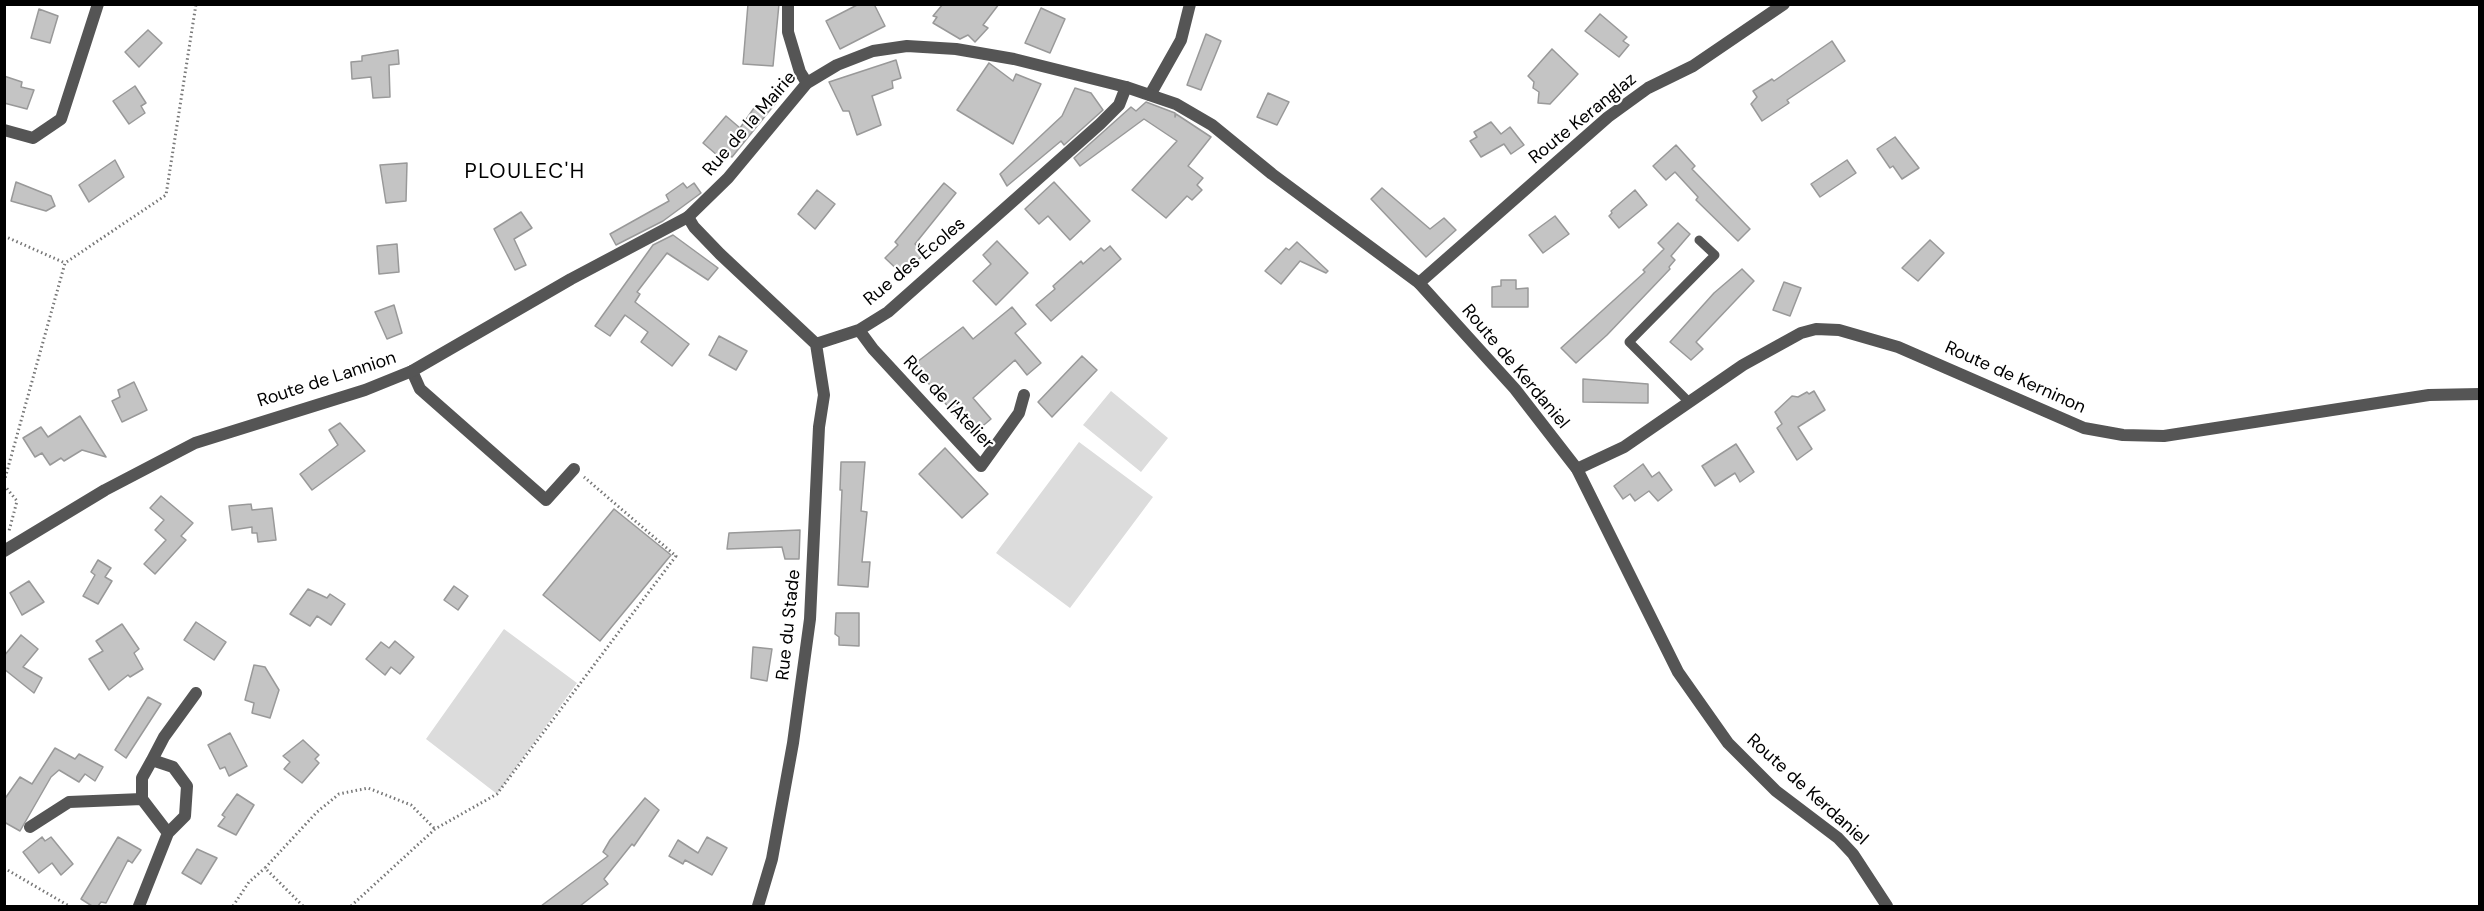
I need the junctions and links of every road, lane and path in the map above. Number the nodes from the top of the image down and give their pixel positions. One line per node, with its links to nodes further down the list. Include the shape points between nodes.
1 (98, 4): 9 (street, via 61,119 33,138)
2 (196, 4): 13 (path, via 166,195)
3 (788, 4): 6 (street, via 788,32)
4 (1190, 4): 8 (street, via 1181,40)
5 (1784, 4): 14 (street, Route Keranglaz, via 1693,66 1648,88 1608,117)
6 (807, 83): 7 (street, Rue de la Mairie, via 837,64 873,51 907,46 1014,59); 10 (street, Rue de la Mairie, via 728,178)
7 (1126, 87): 8 (street, Route de Kerdaniel); 15 (street, Rue des Écoles, via 1119,105 1044,175 888,312)
8 (1150, 95): 14 (street, Route de Kerdaniel, via 1176,104 1212,125)
9 (4, 130)
10 (688, 217): 16 (street, via 720,254); 17 (street, Route de Lannion)
11 (4, 236): 13 (path)
12 (1699, 240): 20 (lane, via 1715,255 1629,342)
13 (65, 263): 23 (path)
14 (1419, 283): 22 (street, Route de Kerdaniel, via 1515,388)
15 (859, 330): 16 (street, Rue des Écoles); 19 (street, Rue de l'Atelier, via 981,466 1019,413)
16 (816, 344): 38 (street, Rue du Stade, via 824,396 819,427 810,619 789,766 772,858)
17 (412, 371): 21 (street, via 420,389 546,500); 24 (street, Route de Lannion, via 365,390 195,443 105,490)
18 (2480, 394): 20 (street, Route de Kerninon, via 2429,395 2164,436 2123,435 2084,428 1898,347 1839,330 1816,329 1801,333 1743,365)
19 (1024, 395)
20 (1688, 401): 22 (street, Route de Kerninon, via 1624,447)
21 (574, 469): 29 (path, via 676,556 497,794)
22 (1576, 469): 39 (street, Route de Kerdaniel, via 1678,672 1710,718 1728,743 1776,791 1838,838)
23 (4, 483): 24 (path, via 17,501)
24 (4, 551)
25 (196, 693): 26 (street)
26 (152, 760): 27 (street, via 142,778); 30 (street, via 172,767 187,786 185,816)
27 (142, 799): 28 (street, via 69,802); 30 (street)
28 (30, 827)
29 (435, 829): 32 (path, via 411,806 368,788 339,794); 37 (path)
30 (168, 833): 34 (street)
31 (4, 868): 33 (path)
32 (265, 868): 35 (path, via 249,882); 36 (path)
33 (69, 906)
34 (139, 906)
35 (233, 906)
36 (303, 906)
37 (351, 906)
38 (758, 906)
39 (1887, 906)

